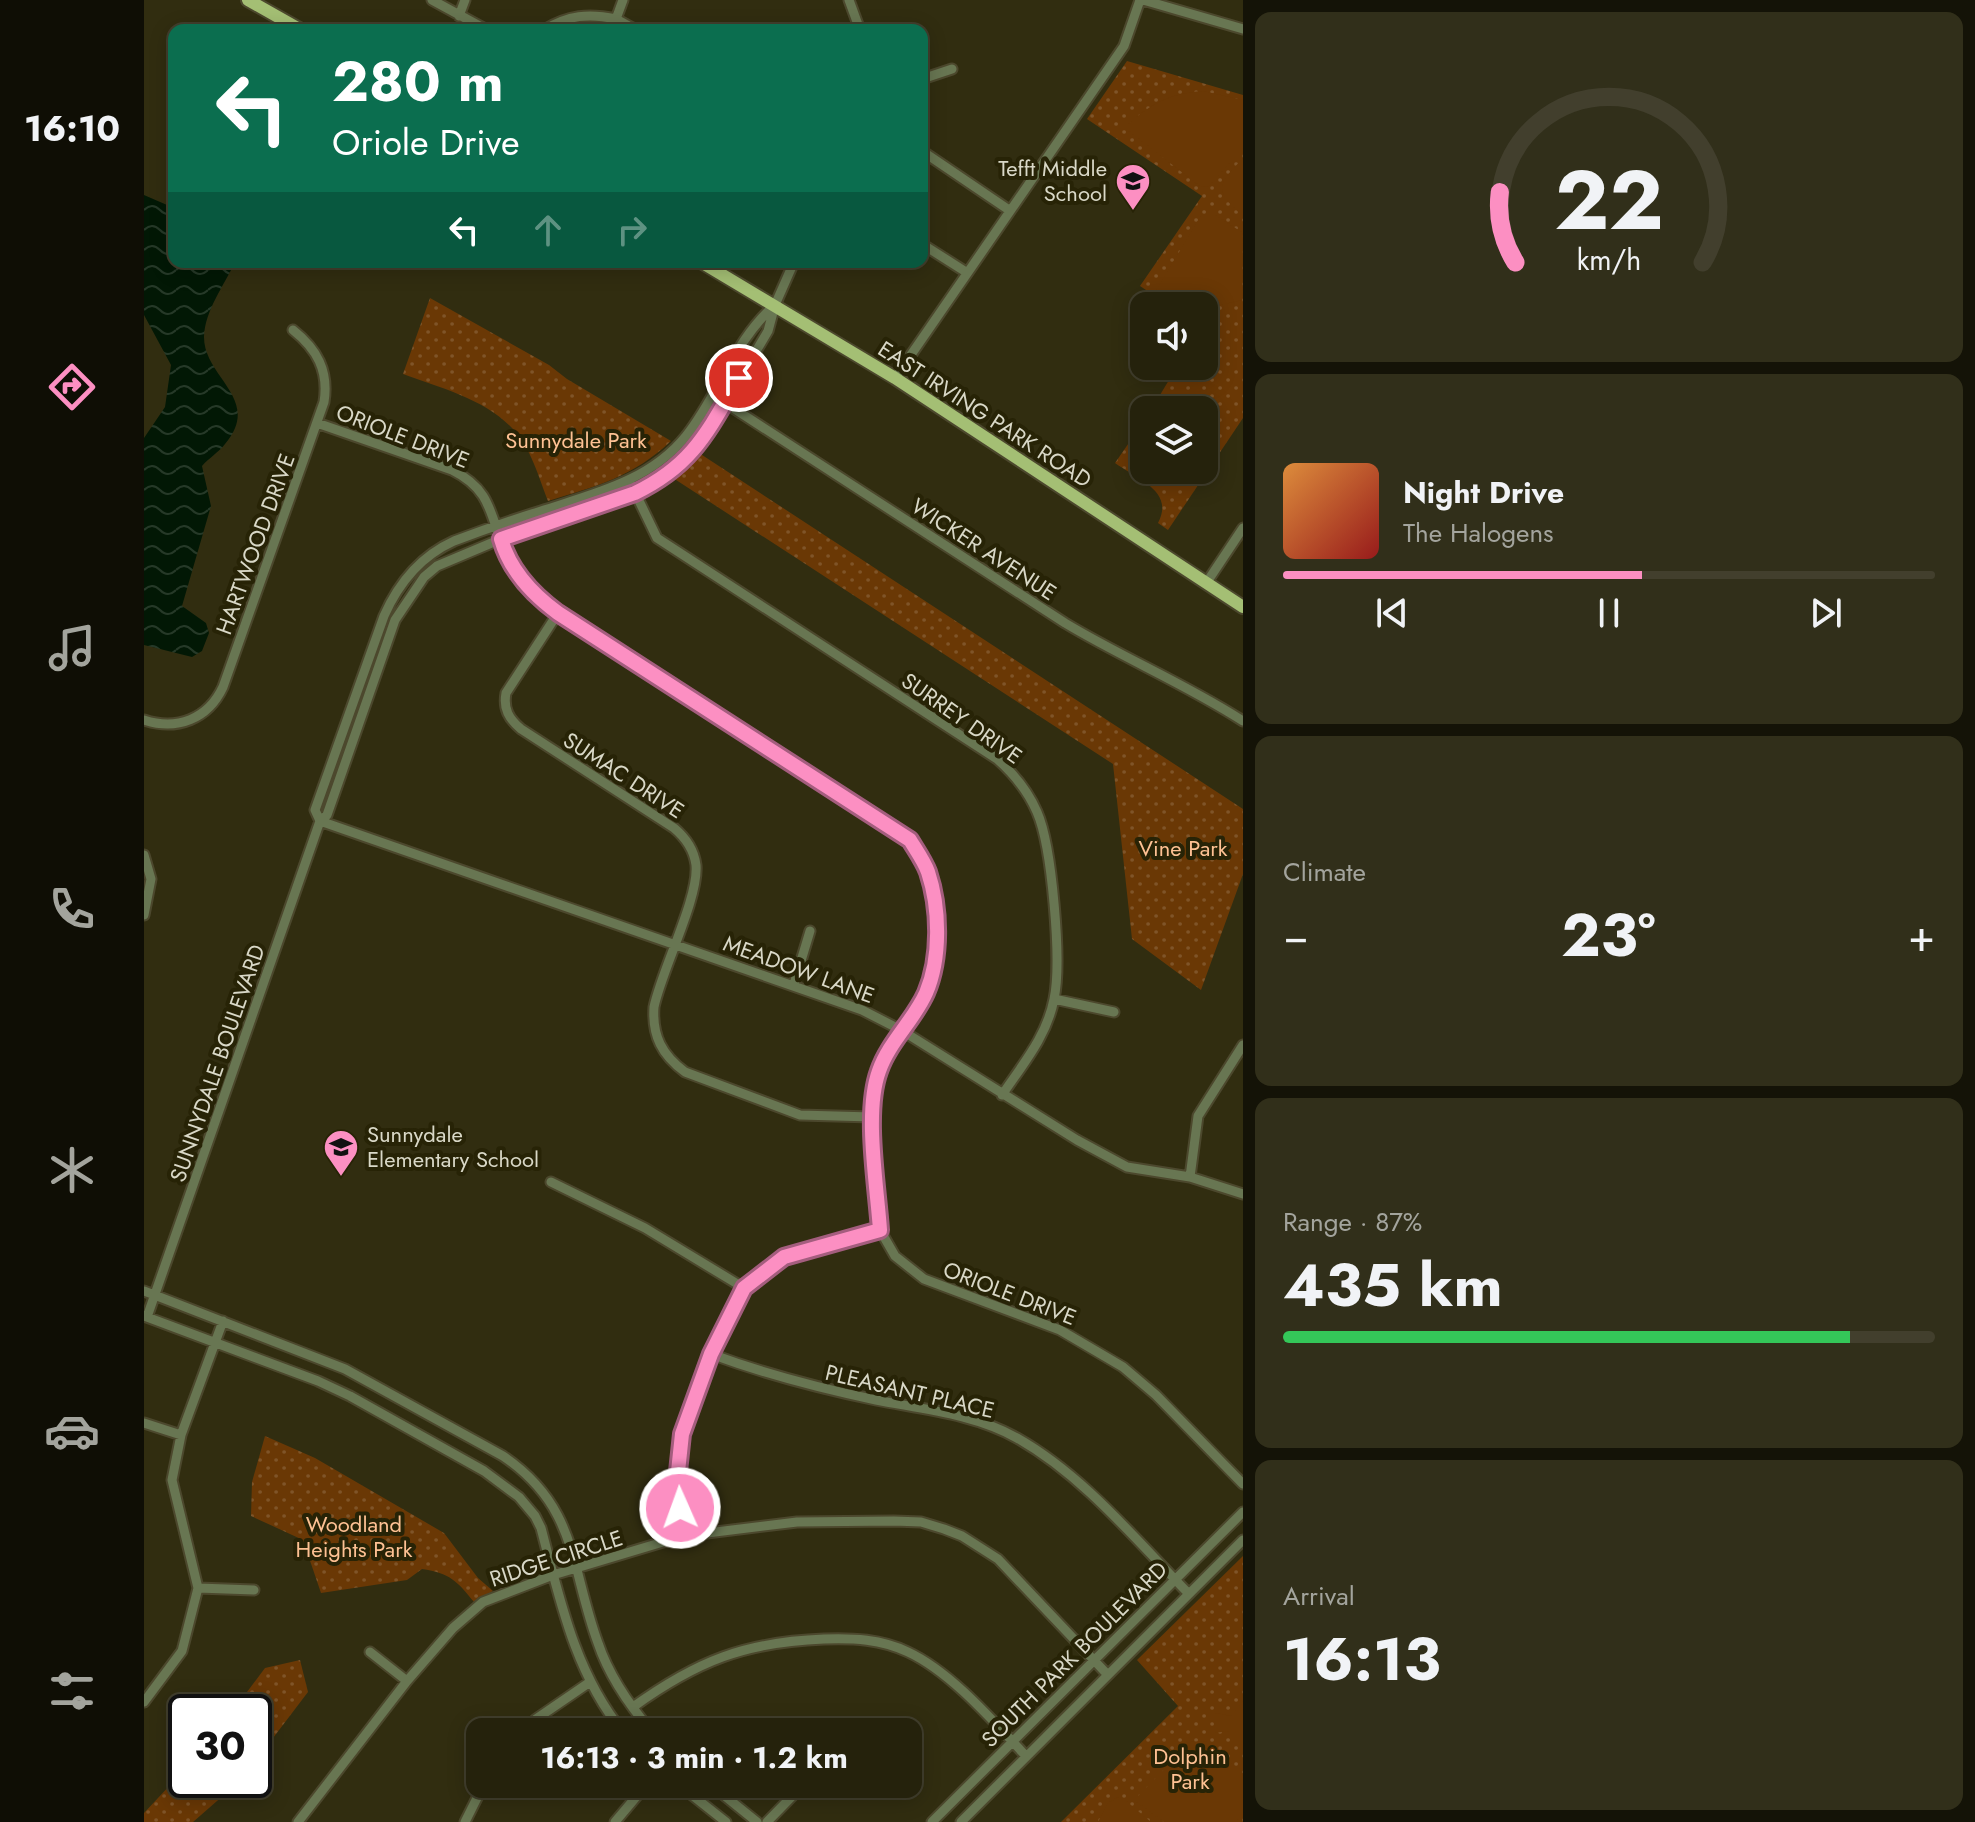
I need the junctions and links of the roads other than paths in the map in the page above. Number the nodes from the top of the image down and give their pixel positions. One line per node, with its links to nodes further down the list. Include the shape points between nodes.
1 (248, 0): 9 (main road)
2 (432, 0): 7 (street)
3 (465, 0): 7 (street)
4 (623, 0): 8 (street)
5 (849, 0): 13 (street)
6 (1142, 0): 14 (street); 18 (street, via 1124,46)
7 (459, 16): 10 (street)
8 (616, 19): 11 (street, via 588,14); 12 (street)
9 (290, 24)
10 (475, 24)
11 (557, 24)
12 (625, 24)
13 (858, 24)
14 (1243, 29)
15 (952, 69): 16 (street)
16 (928, 77)
17 (928, 155): 18 (street)
18 (1009, 210): 22 (street)
19 (928, 248): 22 (street)
20 (711, 268): 23 (main road, EAST IRVING PARK ROAD)
21 (791, 268): 23 (street)
22 (966, 272): 25 (street)
23 (775, 305): 25 (main road, EAST IRVING PARK ROAD); 26 (street, SUNNYDALE BOULEVARD, via 754,323); 27 (street, SUNNYDALE BOULEVARD, via 768,331)
24 (293, 330): 28 (street, HARTWOOD DRIVE, via 311,345 323,368 325,395)
25 (895, 378): 34 (main road, EAST IRVING PARK ROAD)
26 (713, 395): 27 (street, WICKER AVENUE); 29 (street, SUNNYDALE BOULEVARD, via 674,451)
27 (725, 402): 30 (street, SUNNYDALE BOULEVARD, via 687,458); 38 (street, WICKER AVENUE, via 1099,644 1201,694)
28 (317, 423): 31 (street, ORIOLE DRIVE, via 465,477 487,499); 37 (street, HARTWOOD DRIVE, via 219,696 187,722 164,725)
29 (629, 480): 30 (street, SURREY DRIVE); 31 (street, SUNNYDALE BOULEVARD)
30 (635, 493): 33 (street, SUNNYDALE BOULEVARD); 45 (street, SURREY DRIVE, via 657,538 1015,776 1033,802 1046,843 1057,951)
31 (497, 525): 33 (street, ORIOLE DRIVE); 39 (street, SUNNYDALE BOULEVARD, via 431,553 395,594 315,810)
32 (1243, 528): 34 (street)
33 (501, 539): 36 (street, ORIOLE DRIVE, via 518,576); 39 (street, SUNNYDALE BOULEVARD, via 437,566 406,601 327,815)
34 (1207, 582): 35 (main road, EAST IRVING PARK ROAD)
35 (1243, 607)
36 (558, 613): 43 (street, SUMAC DRIVE, via 506,693 507,712 521,729 686,839 696,862 696,880); 47 (street, ORIOLE DRIVE, via 910,840 928,871 936,913 936,958 926,994)
37 (144, 720)
38 (1243, 721)
39 (320, 821): 43 (street, MEADOW LANE); 57 (street, SUNNYDALE BOULEVARD)
40 (144, 855): 41 (street, via 151,886)
41 (144, 915)
42 (810, 931): 44 (street)
43 (674, 943): 44 (street, MEADOW LANE); 50 (street, SUMAC DRIVE, via 652,1025 670,1061 701,1080 800,1115)
44 (794, 984): 47 (street, MEADOW LANE)
45 (1054, 999): 46 (street); 49 (street, SURREY DRIVE, via 1042,1038)
46 (1114, 1012)
47 (901, 1030): 49 (street, MEADOW LANE); 50 (street, ORIOLE DRIVE, via 878,1072)
48 (1242, 1048): 51 (street, via 1198,1116)
49 (1002, 1095): 51 (street, MEADOW LANE, via 1127,1167)
50 (872, 1117): 54 (street, ORIOLE DRIVE)
51 (1190, 1177): 53 (street, MEADOW LANE)
52 (551, 1182): 55 (street, via 645,1228)
53 (1243, 1194)
54 (880, 1230): 55 (street, via 784,1257); 64 (street, ORIOLE DRIVE, via 895,1256 924,1279 1060,1330 1123,1367)
55 (744, 1288): 61 (street)
56 (144, 1291): 57 (street)
57 (155, 1295): 58 (street, SUNNYDALE BOULEVARD); 59 (street)
58 (146, 1317): 60 (street)
59 (223, 1321): 60 (street); 68 (street, via 345,1369 514,1463 552,1503)
60 (214, 1342): 63 (street); 69 (street, via 339,1390 484,1471 535,1516)
61 (711, 1354): 66 (street, via 682,1434 677,1481); 70 (street, PLEASANT PLACE, via 797,1383 971,1420 1015,1437 1052,1460 1105,1507)
62 (144, 1423): 63 (street)
63 (181, 1435): 71 (street, via 172,1480)
64 (1243, 1484)
65 (1243, 1512): 70 (street, SOUTH PARK BOULEVARD)
66 (683, 1536): 68 (street, RIDGE CIRCLE); 75 (street, RIDGE CIRCLE, via 797,1522 921,1522 962,1536 998,1559)
67 (1243, 1540): 73 (street, SOUTH PARK BOULEVARD)
68 (577, 1569): 69 (street, RIDGE CIRCLE); 80 (street, via 599,1648)
69 (553, 1575): 77 (street, RIDGE CIRCLE, via 483,1602); 78 (street)
70 (1175, 1579): 73 (street, PLEASANT PLACE); 75 (street, SOUTH PARK BOULEVARD)
71 (198, 1588): 72 (street); 79 (street, via 182,1651)
72 (254, 1590)
73 (1189, 1594): 76 (street, SOUTH PARK BOULEVARD)
74 (370, 1652): 77 (street)
75 (1093, 1660): 76 (street, RIDGE CIRCLE); 84 (street, SOUTH PARK BOULEVARD)
76 (1107, 1674): 85 (street, SOUTH PARK BOULEVARD)
77 (407, 1681): 91 (street, RIDGE CIRCLE)
78 (590, 1682): 81 (street); 82 (street)
79 (144, 1702)
80 (633, 1707): 83 (street); 84 (street, via 695,1668 758,1645 865,1640 887,1643 925,1661)
81 (537, 1718)
82 (614, 1718)
83 (641, 1718)
84 (1012, 1741): 85 (street); 97 (street, SOUTH PARK BOULEVARD)
85 (1026, 1756): 98 (street, SOUTH PARK BOULEVARD)
86 (477, 1798): 92 (street)
87 (635, 1798): 93 (street)
88 (696, 1798): 94 (street)
89 (727, 1798): 95 (street)
90 (790, 1798): 96 (street)
91 (298, 1822)
92 (465, 1822)
93 (615, 1822)
94 (726, 1822)
95 (757, 1822)
96 (767, 1822)
97 (932, 1822)
98 (961, 1822)

